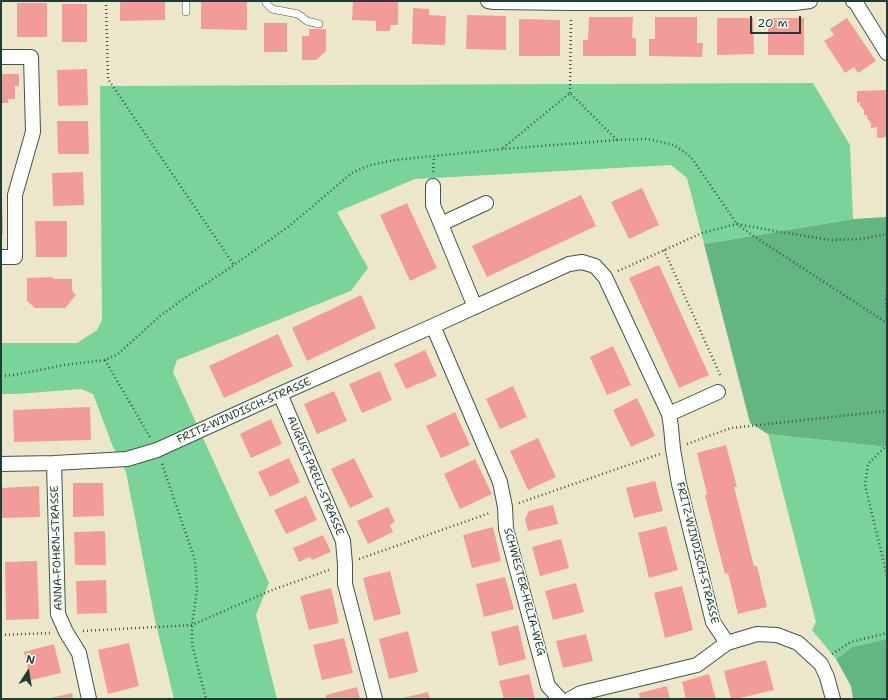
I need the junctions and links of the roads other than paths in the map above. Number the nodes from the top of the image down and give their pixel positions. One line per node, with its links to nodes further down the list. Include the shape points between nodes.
1 (186, 1): 7 (lane)
2 (266, 1): 8 (lane, via 272,9 298,14 306,21)
3 (488, 1): 6 (street)
4 (810, 1): 6 (street)
5 (854, 1): 9 (street)
6 (572, 2)
7 (186, 12)
8 (319, 24)
9 (887, 53)
10 (1, 57): 14 (street, via 31,57 32,132 16,194 15,257)
11 (433, 186): 13 (street, via 433,205)
12 (486, 203): 13 (street)
13 (441, 224): 15 (street)
14 (1, 257)
15 (475, 307): 16 (street, FRITZ-WINDISCH-STRASSE); 19 (street, FRITZ-WINDISCH-STRASSE, via 569,264 582,262 595,266 605,276)
16 (433, 326): 18 (street, FRITZ-WINDISCH-STRASSE); 25 (street, SCHWESTER-HELIA-WEG, via 500,482 506,529 548,686)
17 (718, 392): 19 (street)
18 (280, 394): 20 (street, FRITZ-WINDISCH-STRASSE, via 157,450 126,459); 24 (street, AUGUST-PRELL-STRASSE, via 343,541 345,584)
19 (669, 414): 22 (street, FRITZ-WINDISCH-STRASSE, via 679,484 713,622)
20 (54, 463): 21 (street, FRITZ-WINDISCH-STRASSE); 23 (street, ANNA-FOHRN-STRASSE, via 58,614 79,653)
21 (1, 464)
22 (727, 643): 26 (street, via 697,665 581,693); 27 (street, via 757,634 777,635 798,643 821,664)
23 (89, 699)
24 (375, 699)
25 (560, 699)
26 (570, 699)
27 (833, 699)

